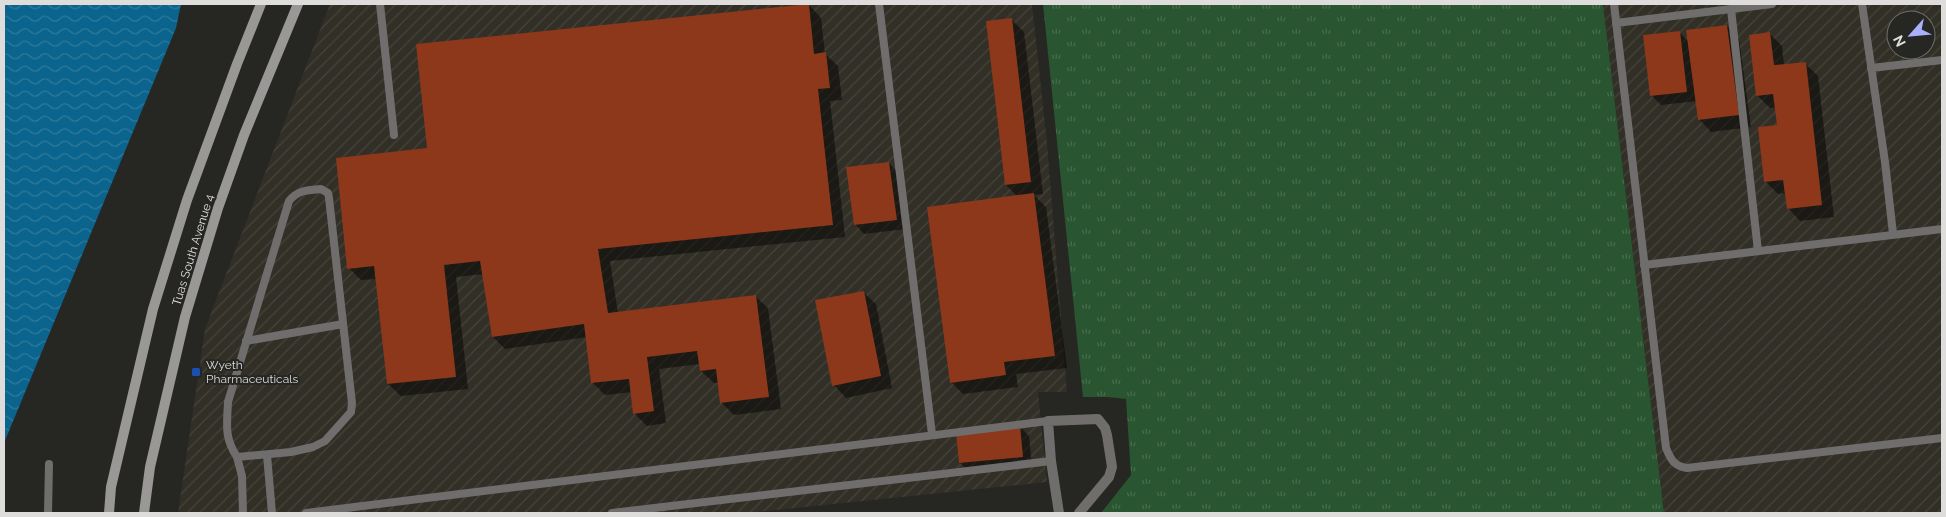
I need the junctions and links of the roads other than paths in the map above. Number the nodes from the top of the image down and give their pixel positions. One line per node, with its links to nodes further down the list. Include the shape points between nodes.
1 (261, 4): 28 (street, Tuas South Avenue 4, via 188,200 153,310 111,487)
2 (298, 4): 29 (street, Tuas South Avenue 4, via 244,135 212,226 150,467)
3 (380, 4): 12 (lane)
4 (879, 4): 20 (lane)
5 (1614, 4): 9 (lane)
6 (1772, 4): 8 (lane)
7 (1862, 4): 11 (lane)
8 (1731, 9): 9 (lane); 15 (lane)
9 (1616, 23): 16 (lane)
10 (1942, 60): 11 (lane)
11 (1871, 68): 14 (lane)
12 (394, 135)
13 (1942, 229): 14 (lane)
14 (1892, 234): 15 (lane)
15 (1758, 251): 16 (lane)
16 (1644, 265): 21 (lane, via 1666,448 1678,466 1687,468)
17 (344, 324): 18 (lane); 18 (lane, via 328,193 321,189 303,190 289,201); 22 (lane, via 351,412 325,441 314,447)
18 (246, 341): 23 (lane, via 228,402 226,434)
19 (1048, 420): 20 (lane); 24 (street); 35 (street, via 1098,419 1105,428 1112,467 1109,476)
20 (932, 434): 32 (lane)
21 (1942, 438)
22 (267, 455): 23 (lane); 31 (lane)
23 (237, 457): 30 (lane, via 242,476)
24 (1051, 461): 26 (lane); 34 (street)
25 (49, 464): 27 (lane)
26 (665, 510): 33 (lane)
27 (48, 513)
28 (109, 513)
29 (144, 513)
30 (243, 513)
31 (272, 513)
32 (306, 513)
33 (612, 513)
34 (1059, 513)
35 (1079, 513)

